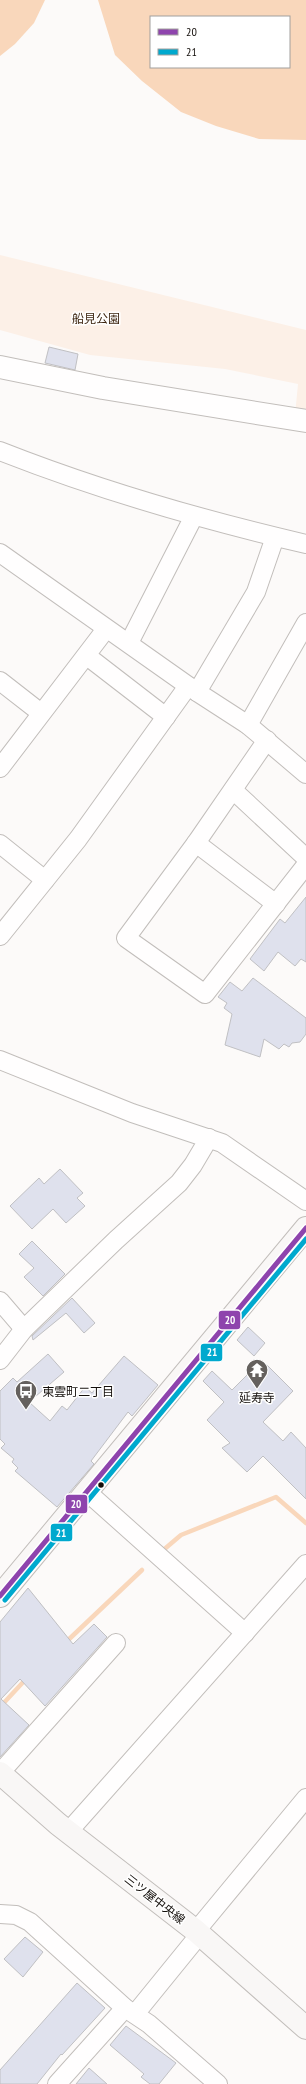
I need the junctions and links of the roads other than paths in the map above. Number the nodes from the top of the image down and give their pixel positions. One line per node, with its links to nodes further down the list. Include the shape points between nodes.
1 (0, 367): 2 (street, via 103,388)
2 (306, 421)
3 (0, 451): 4 (street)
4 (194, 516): 5 (street); 10 (street)
5 (275, 537): 6 (street); 13 (street, via 256,592)
6 (306, 544)
7 (0, 553): 9 (street)
8 (306, 623): 16 (street)
9 (106, 629): 10 (street); 11 (street)
10 (129, 643): 13 (street)
11 (87, 656): 14 (street); 15 (street)
12 (0, 681): 14 (street)
13 (193, 689): 15 (street); 16 (street)
14 (41, 713): 18 (street)
15 (166, 717): 25 (street, via 78,839)
16 (248, 725): 17 (street)
17 (267, 740): 19 (street); 20 (street)
18 (0, 768)
19 (306, 774)
20 (233, 790): 21 (street); 23 (street)
21 (196, 843): 26 (street); 26 (street, via 126,938 205,994)
22 (0, 844): 25 (street)
23 (306, 858)
24 (306, 865): 26 (street)
25 (45, 880): 27 (street)
26 (276, 904)
27 (0, 936)
28 (0, 1060): 29 (street, via 132,1113)
29 (209, 1138): 30 (street, via 234,1150); 33 (street, via 179,1183)
30 (306, 1201)
31 (306, 1228): 35 (main road)
32 (0, 1301): 33 (street)
33 (24, 1329): 34 (street)
34 (0, 1360)
35 (86, 1491): 37 (main road); 38 (street)
36 (306, 1564): 38 (street)
37 (0, 1596)
38 (245, 1633): 42 (street)
39 (116, 1643): 40 (street)
40 (0, 1773): 42 (main road, 三ツ屋中央線)
41 (306, 1798): 44 (street)
42 (68, 1832): 44 (main road, 三ツ屋中央線)
43 (0, 1914): 45 (street, via 16,1915 30,1922)
44 (198, 1932): 45 (street); 46 (main road, 三ツ屋中央線)
45 (130, 2011): 47 (street); 48 (street)
46 (306, 2028)
47 (58, 2084)
48 (218, 2084)

